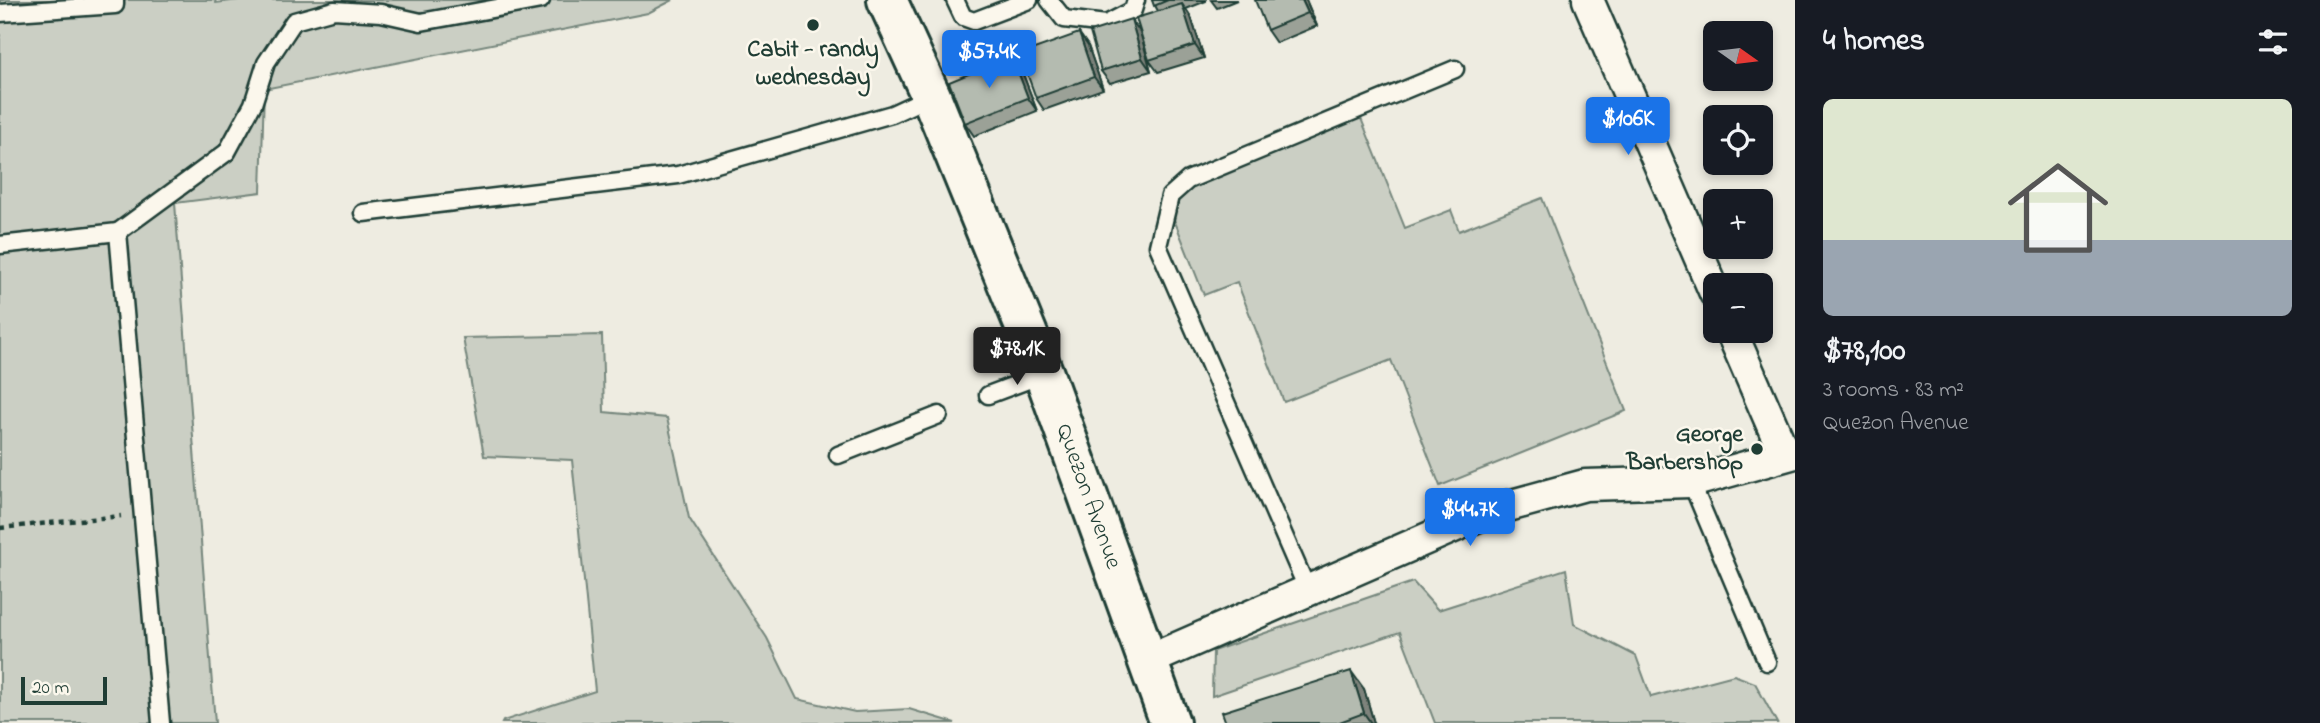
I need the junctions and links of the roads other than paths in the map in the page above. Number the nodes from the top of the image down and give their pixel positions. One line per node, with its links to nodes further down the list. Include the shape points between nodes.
1 (115, 0): 9 (lane, via 114,5)
2 (541, 0): 13 (lane, via 421,22 334,10 294,21 267,63 253,104 227,152)
3 (887, 0): 11 (main road, Quezon Avenue)
4 (955, 0): 5 (lane, via 963,17 974,21)
5 (1029, 0)
6 (1049, 0): 7 (lane, via 1064,19 1106,24 1133,10)
7 (1136, 0)
8 (1588, 0): 15 (street)
9 (0, 13)
10 (1455, 69): 23 (lane, via 1188,180 1170,196 1158,246)
11 (931, 96): 12 (lane, via 892,114 678,175); 17 (main road, Quezon Avenue)
12 (363, 213)
13 (118, 232): 14 (lane); 26 (lane)
14 (0, 245)
15 (1706, 273)
16 (1737, 343): 20 (street)
17 (1044, 374): 18 (lane); 24 (main road, Quezon Avenue)
18 (988, 395)
19 (939, 415): 21 (lane)
20 (1790, 454): 22 (street)
21 (838, 455)
22 (1691, 482): 23 (street, via 1585,485 1490,511); 25 (lane)
23 (1309, 593): 24 (street)
24 (1147, 661): 27 (main road, Quezon Avenue)
25 (1767, 662)
26 (161, 723)
27 (1170, 723)

